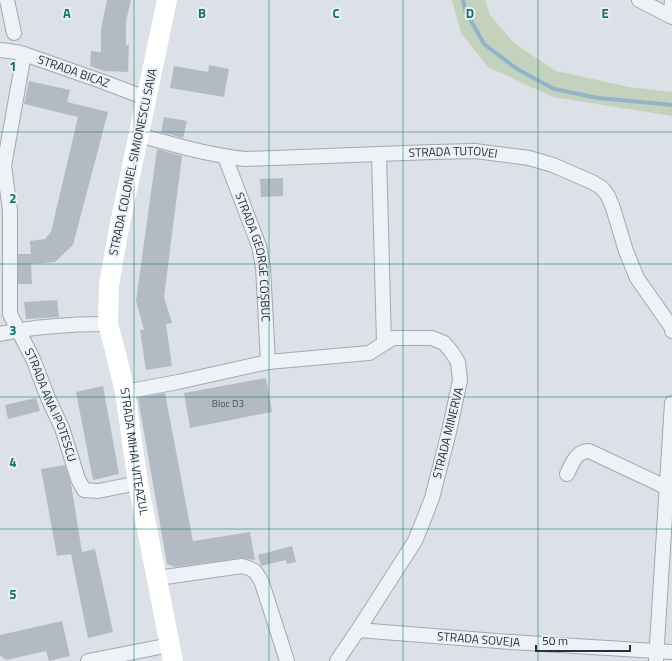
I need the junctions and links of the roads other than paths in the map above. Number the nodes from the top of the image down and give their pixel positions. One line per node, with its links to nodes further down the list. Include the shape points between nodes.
1 (7, 0): 6 (street)
2 (167, 0): 9 (main road, STRADA COLONEL SIMIONESCU SAVA)
3 (639, 0): 5 (street)
4 (672, 0): 5 (street)
5 (671, 16)
6 (14, 33)
7 (0, 50): 8 (street, STRADA BICAZ)
8 (24, 54): 9 (street, STRADA BICAZ); 15 (street, STRADA ANA IPOTESCU, via 4,166 10,210 10,314)
9 (146, 98): 10 (main road, STRADA COLONEL SIMIONESCU SAVA)
10 (139, 135): 12 (street, STRADA TUTOVEI); 13 (main road, STRADA COLONEL SIMIONESCU SAVA, via 109,285)
11 (379, 154): 12 (street, STRADA TUTOVEI, via 245,159); 14 (street, STRADA TUTOVEI, via 475,151 503,154 553,165 592,182 602,188 608,196 637,278); 18 (street)
12 (225, 157): 19 (street, STRADA GEORGE COȘBUC, via 259,246 263,267)
13 (108, 324): 15 (street, via 72,324); 20 (main road, STRADA MIHAI VITEAZUL)
14 (672, 328): 16 (street, STRADA TUTOVEI)
15 (19, 330): 17 (street); 24 (street, STRADA ANA IPOTESCU, via 62,428 84,490 98,491)
16 (672, 331)
17 (0, 334)
18 (384, 343): 19 (street, STRADA MINERVA, via 369,353); 27 (street, STRADA MINERVA, via 393,338 432,338 444,343 458,362 460,380 450,432 422,524 415,541)
19 (268, 362): 20 (street, STRADA MINERVA)
20 (125, 392): 24 (main road, STRADA MIHAI VITEAZUL)
21 (672, 403): 22 (street)
22 (670, 460): 25 (street)
23 (567, 474): 25 (street, via 577,456 589,451)
24 (138, 484): 26 (main road, STRADA MIHAI VITEAZUL)
25 (669, 489): 30 (street)
26 (158, 578): 29 (main road, STRADA MIHAI VITEAZUL); 32 (street, via 242,566 252,569 262,583)
27 (358, 630): 30 (street, STRADA SOVEJA); 33 (street, STRADA MINERVA)
28 (672, 652): 30 (street, STRADA SOVEJA)
29 (172, 653): 31 (street)
30 (656, 656)
31 (88, 661)
32 (287, 661)
33 (336, 661)

